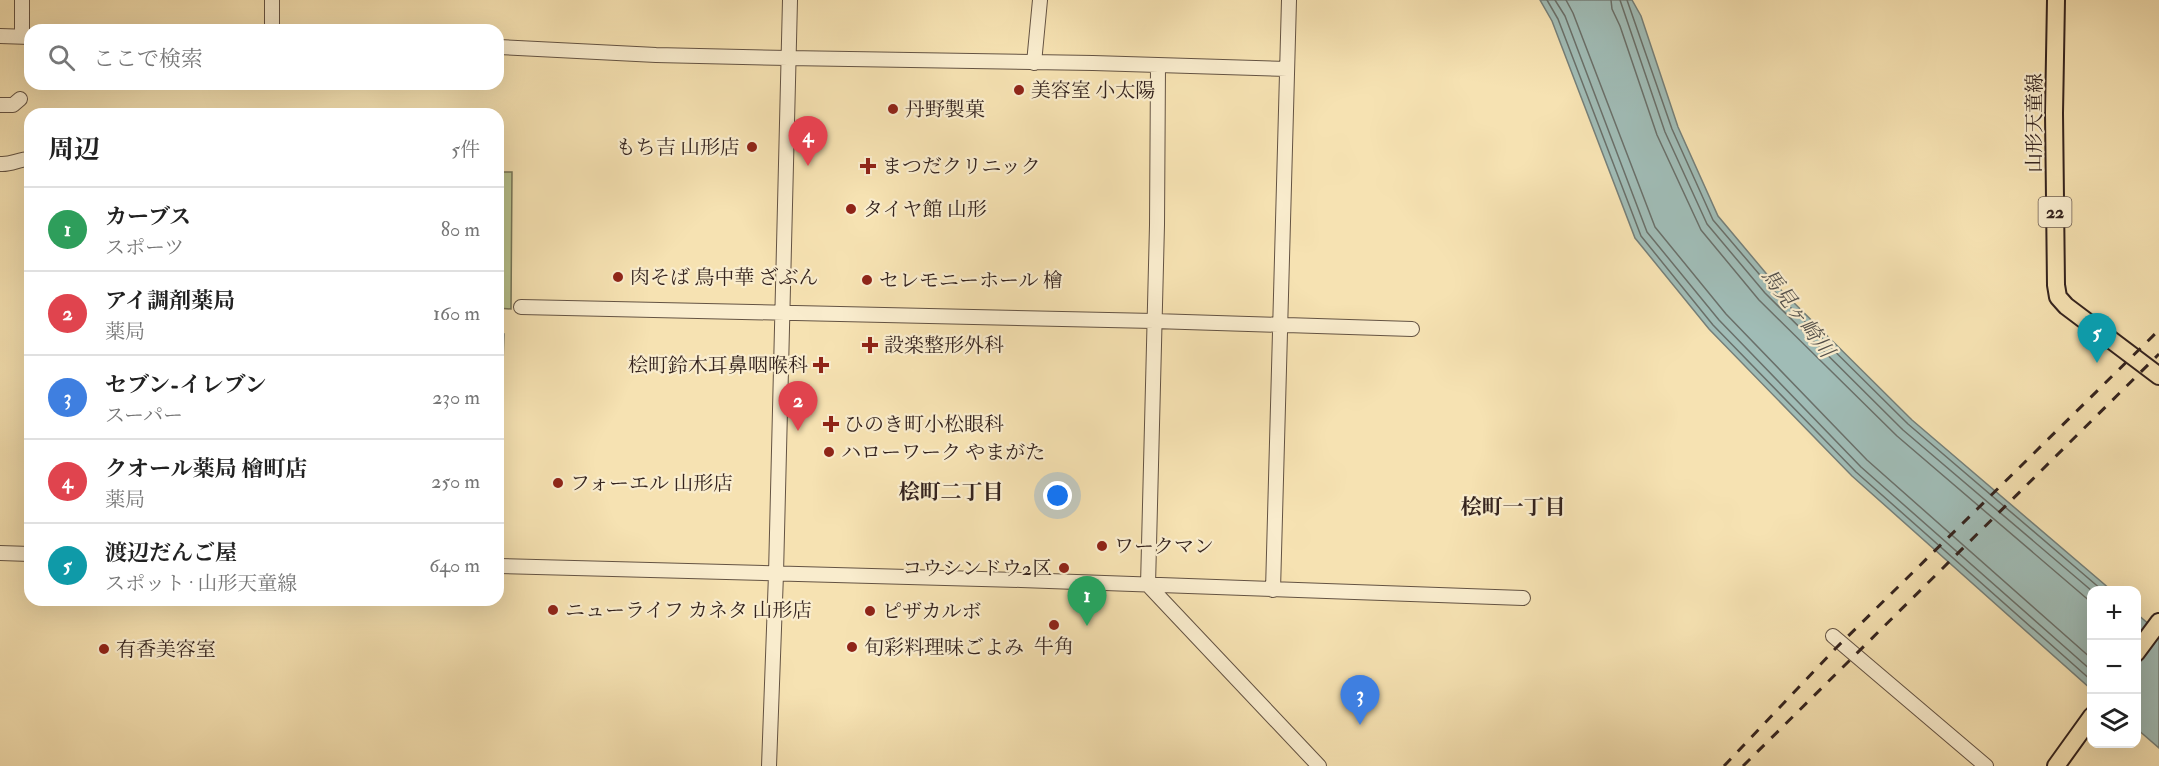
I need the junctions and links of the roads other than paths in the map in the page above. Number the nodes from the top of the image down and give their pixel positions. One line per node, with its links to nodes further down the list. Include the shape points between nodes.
1 (22, 0): 7 (street)
2 (272, 0): 8 (street)
3 (790, 0): 12 (street)
4 (1040, 0): 13 (street)
5 (1289, 0): 15 (street)
6 (2056, 0): 25 (main road, 山形天童線 / 22, via 2058,297)
7 (25, 24)
8 (272, 24)
9 (0, 36): 10 (street)
10 (24, 37)
11 (504, 46): 12 (street)
12 (788, 58): 13 (street); 21 (street)
13 (1035, 63): 14 (street)
14 (1158, 66): 15 (street); 22 (street)
15 (1287, 69): 23 (street)
16 (20, 99): 17 (street, via 13,105)
17 (0, 105)
18 (24, 159): 19 (street, via 10,165)
19 (0, 164)
20 (521, 307): 21 (street)
21 (783, 313): 22 (street); 29 (street)
22 (1154, 321): 23 (street); 30 (street)
23 (1280, 324): 24 (street); 31 (street)
24 (1412, 329)
25 (2159, 376)
26 (0, 553): 27 (street)
27 (24, 554)
28 (504, 566): 29 (street)
29 (776, 574): 30 (street); 37 (street)
30 (1148, 585): 31 (street); 38 (street)
31 (1273, 590): 32 (street)
32 (1523, 598)
33 (2159, 622): 35 (main road)
34 (1833, 636): 39 (street)
35 (2141, 647)
36 (2087, 722): 40 (main road)
37 (769, 766)
38 (1319, 766)
39 (1986, 766)
40 (2056, 766)

